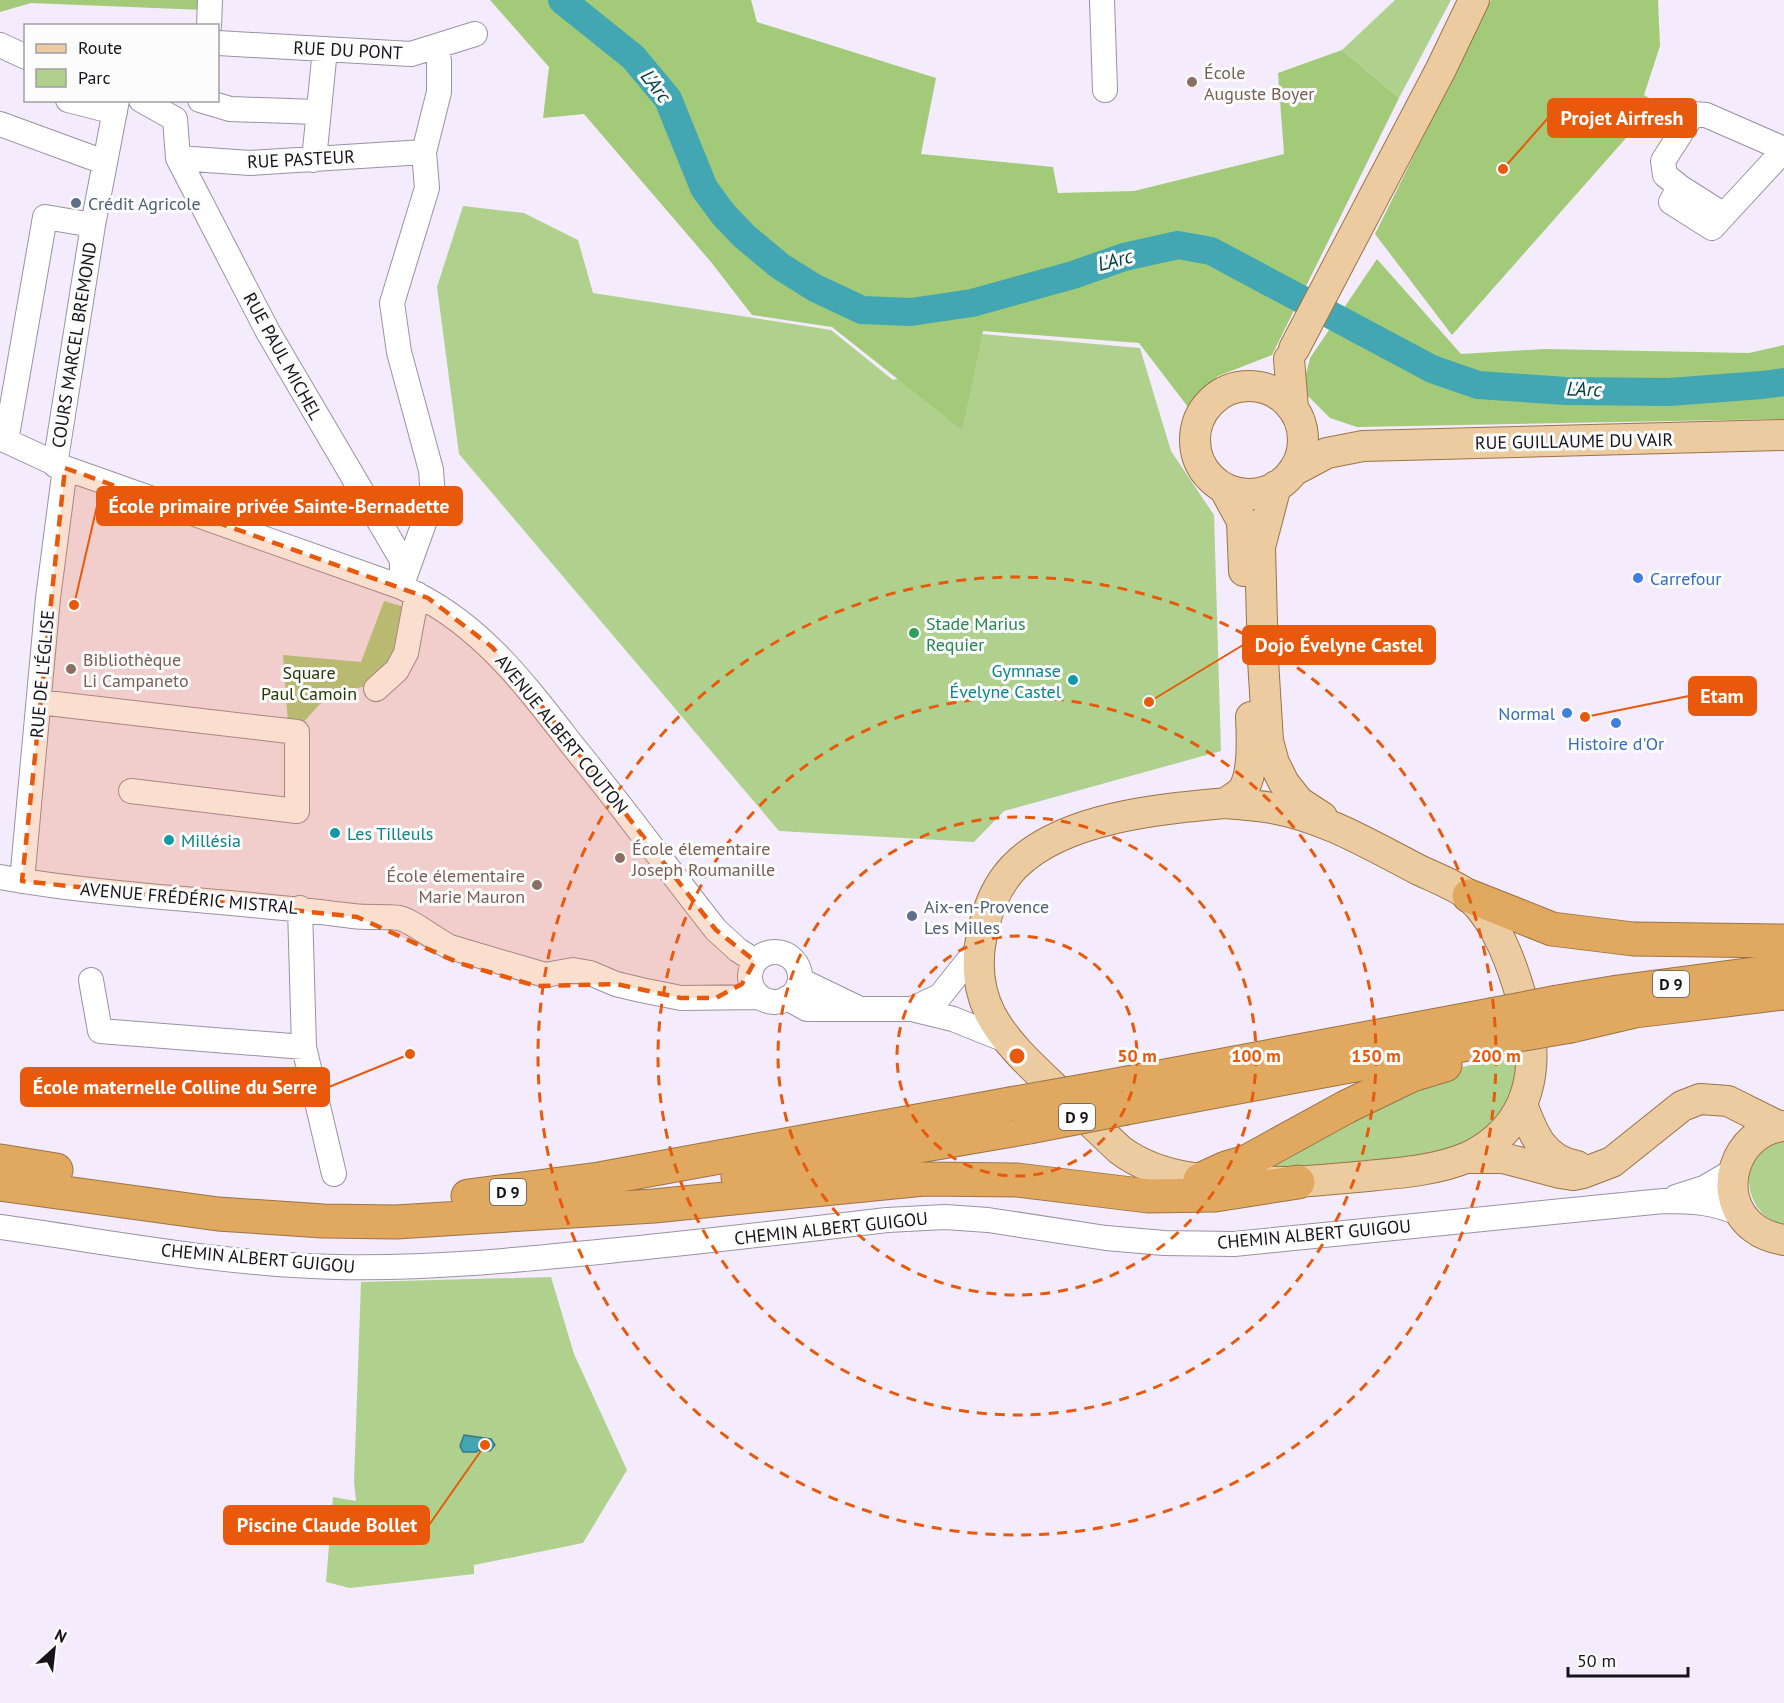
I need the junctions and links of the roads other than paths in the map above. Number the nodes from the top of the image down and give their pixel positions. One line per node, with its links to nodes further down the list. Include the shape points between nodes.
1 (210, 0): 4 (street)
2 (1102, 0): 11 (street)
3 (1474, 0): 25 (main road)
4 (209, 24)
5 (475, 34): 8 (street, RUE DU PONT)
6 (219, 43): 9 (street, RUE DU PONT)
7 (0, 45): 10 (street)
8 (436, 46): 9 (street, RUE DU PONT, via 411,54); 20 (street, via 439,92)
9 (325, 49): 17 (street)
10 (24, 56)
11 (1105, 90)
12 (84, 102): 15 (street)
13 (149, 102): 16 (street)
14 (207, 102): 17 (street, via 230,109)
15 (116, 106): 23 (street, COURS MARCEL BREMOND)
16 (180, 110): 21 (street, RUE PAUL MICHEL)
17 (318, 112): 22 (street)
18 (0, 124): 23 (street)
19 (1784, 149): 19 (street, via 1712,228 1671,202 1680,187 1665,175 1663,161 1693,114 1706,115)
20 (424, 152): 22 (street, RUE PASTEUR); 34 (street, via 427,188 392,303 399,352 431,470 433,498)
21 (178, 158): 22 (street, RUE PASTEUR, via 250,163); 34 (street, RUE PAUL MICHEL, via 268,332 402,560)
22 (314, 160)
23 (104, 162): 24 (street, COURS MARCEL BREMOND)
24 (93, 225): 29 (street, COURS MARCEL BREMOND, via 45,217); 31 (street, COURS MARCEL BREMOND)
25 (1292, 354): 26 (main road, via 1276,373); 27 (main road)
26 (1254, 386): 27 (main road, via 1275,393); 33 (main road, via 1235,387 1219,394 1208,403 1195,429 1200,464)
27 (1297, 418): 30 (main road, RUE GUILLAUME DU VAIR, via 1329,438); 32 (main road, via 1303,443 1300,458)
28 (1784, 435): 30 (main road, RUE GUILLAUME DU VAIR)
29 (3, 440): 31 (street, AVENUE ALBERT COUTON)
30 (1363, 446): 32 (main road, RUE GUILLAUME DU VAIR, via 1327,453)
31 (60, 466): 34 (street, AVENUE ALBERT COUTON); 36 (street, RUE DE L'ÉGLISE)
32 (1285, 478): 33 (main road, via 1259,492 1241,493); 39 (main road, via 1260,547 1268,741 1284,783 1299,802)
33 (1224, 488): 38 (main road, via 1242,521 1252,736 1244,789)
34 (409, 590): 35 (street, via 406,653 397,670); 46 (street, AVENUE ALBERT COUTON, via 428,598 492,647 520,678 716,930 738,950)
35 (376, 689)
36 (39, 702): 37 (street, via 297,732 297,811); 40 (street, RUE DE L'ÉGLISE)
37 (131, 791)
38 (1226, 803): 39 (main road, via 1272,808 1315,820); 44 (main road, via 1157,810 1085,826 1032,852 1000,886 987,913)
39 (1353, 837): 41 (main road)
40 (11, 879): 42 (street, AVENUE FRÉDÉRIC MISTRAL, via 183,900)
41 (1469, 896): 43 (highway, via 1552,929 1633,939); 56 (main road, via 1493,927 1508,957 1527,1015 1532,1066)
42 (300, 908): 46 (street, AVENUE FRÉDÉRIC MISTRAL, via 357,916 388,926 431,951 536,986 616,984 681,998 716,998); 54 (street)
43 (1784, 941)
44 (979, 946): 50 (street, via 940,996); 53 (main road, via 981,989 990,1013)
45 (1784, 969): 51 (highway, D 9, via 1629,990)
46 (755, 978): 48 (street, via 773,1001); 48 (street, via 766,953 785,954 796,964)
47 (91, 980): 54 (street, via 100,1031)
48 (793, 989): 50 (street, via 807,1009)
49 (1784, 993): 51 (highway, D 9, via 1635,1011)
50 (912, 1009): 53 (street, via 953,1018)
51 (1564, 1014): 52 (highway, D 9, bridge)
52 (1494, 1034): 57 (highway, D 9, bridge); 64 (highway, via 1245,1162)
53 (1008, 1041): 64 (main road, via 1119,1150 1148,1167)
54 (304, 1047): 63 (street)
55 (1700, 1100): 58 (main road, via 1728,1101); 61 (main road, via 1719,1107 1730,1117); 62 (main road, via 1682,1106 1612,1162)
56 (1522, 1104): 59 (main road, via 1510,1126 1492,1143); 62 (main road, via 1533,1134 1548,1154 1568,1165)
57 (1020, 1115): 60 (highway, D 9, via 502,1193 422,1201 315,1200 224,1193); 68 (highway, D 9)
58 (1781, 1126): 61 (main road, via 1752,1139)
59 (1466, 1158): 62 (main road, via 1503,1158 1573,1175); 65 (main road, via 1395,1173)
60 (0, 1161)
61 (1738, 1161): 67 (street, CHEMIN ALBERT GUIGOU, via 1704,1188); 69 (main road, via 1732,1186)
62 (1595, 1169)
63 (334, 1174)
64 (1200, 1180): 65 (main road)
65 (1298, 1182): 68 (highway, via 1215,1195 1148,1196 1017,1180 924,1179 654,1206)
66 (0, 1184): 68 (highway, D 9, via 218,1214 324,1221 396,1222)
67 (1663, 1201): 69 (street, CHEMIN ALBERT GUIGOU, via 1696,1201); 70 (street, CHEMIN ALBERT GUIGOU, via 1234,1244 1106,1238 945,1217 439,1266 336,1267 254,1261)
68 (538, 1212)
69 (1741, 1214): 71 (main road, via 1767,1236)
70 (0, 1227)
71 (1784, 1240)

